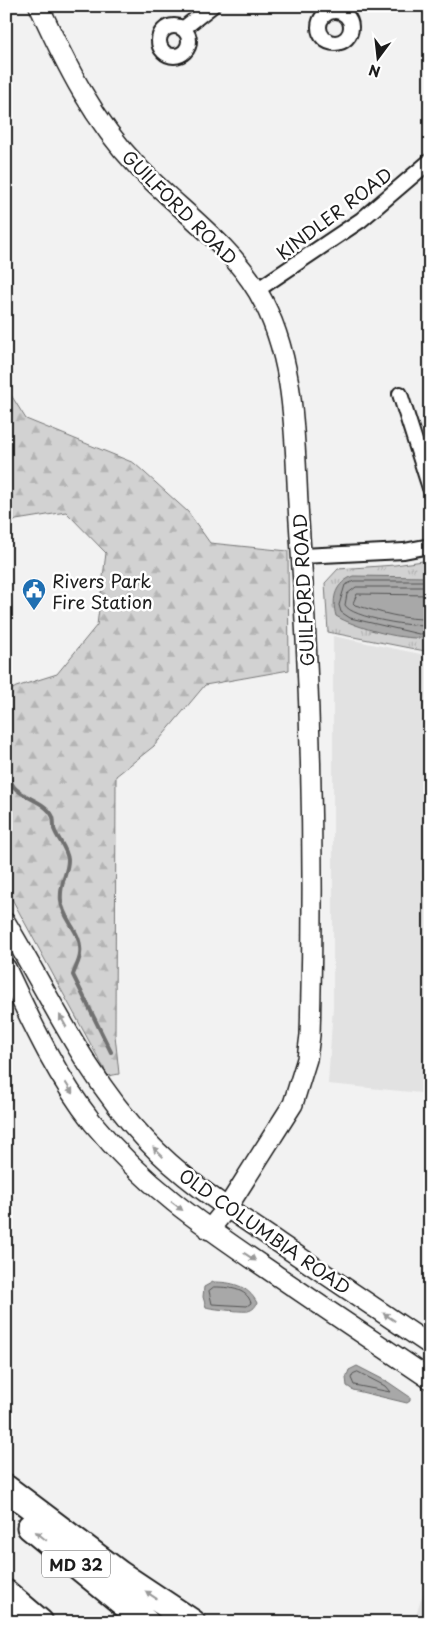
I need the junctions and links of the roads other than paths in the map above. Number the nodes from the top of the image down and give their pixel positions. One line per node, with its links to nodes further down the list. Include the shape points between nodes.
1 (39, 6): 5 (street, GUILFORD ROAD, via 76,83 108,134 156,187 239,266)
2 (212, 6): 3 (street)
3 (184, 28)
4 (430, 161): 5 (street, KINDLER ROAD, via 362,220)
5 (257, 290): 9 (street, GUILFORD ROAD, via 281,345 289,383)
6 (400, 394): 7 (street)
7 (430, 488)
8 (430, 546): 9 (street, via 404,551)
9 (302, 556): 12 (street, GUILFORD ROAD, via 312,754 307,1059 293,1104)
10 (6, 923): 12 (street, OLD COLUMBIA ROAD, one-way to 10, via 169,1163 117,1106 76,1044)
11 (6, 968): 13 (street, OLD COLUMBIA ROAD, one-way to 13, via 55,1065 94,1122 152,1185)
12 (227, 1208): 13 (street, GUILFORD ROAD); 14 (street, OLD COLUMBIA ROAD, one-way to 12)
13 (209, 1230): 15 (street, OLD COLUMBIA ROAD, one-way to 15)
14 (430, 1345)
15 (430, 1379)
16 (6, 1488): 21 (highway, one-way to 16, via 120,1574)
17 (6, 1507): 20 (highway, MD 32, one-way to 17)
18 (6, 1593): 19 (highway)
19 (40, 1622)
20 (146, 1622)
21 (192, 1622)

